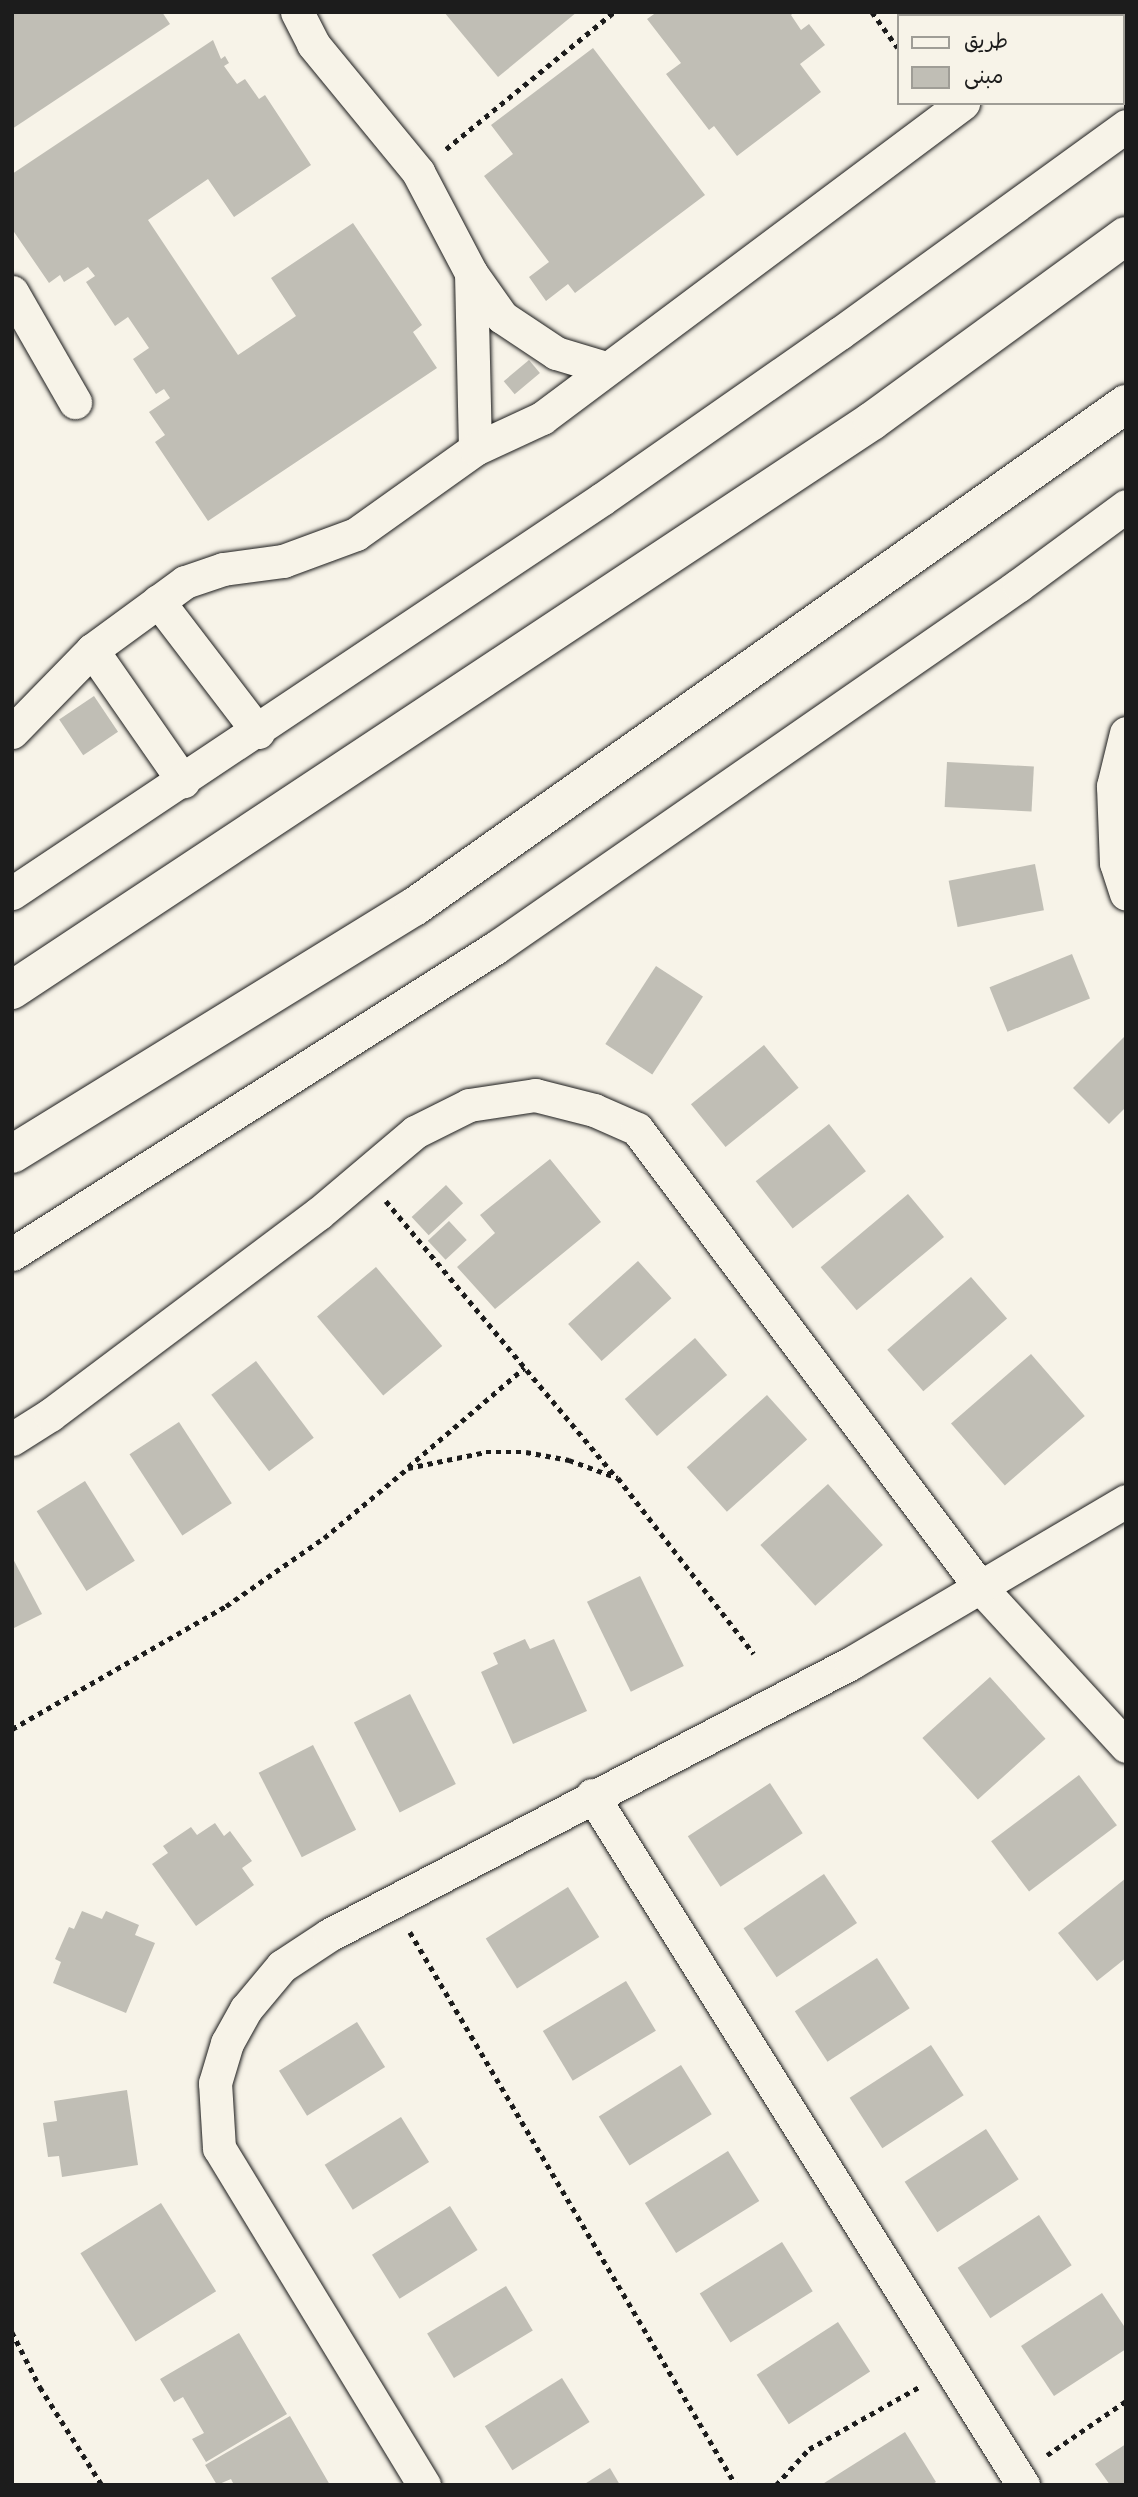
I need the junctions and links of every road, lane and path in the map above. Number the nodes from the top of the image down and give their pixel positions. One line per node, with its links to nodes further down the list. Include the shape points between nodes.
1 (297, 12): 7 (street, via 313,44)
2 (614, 12): 7 (path)
3 (872, 12): 4 (path)
4 (897, 47)
5 (960, 105): 11 (street)
6 (1126, 126): 19 (street, via 636,476)
7 (418, 172): 9 (street)
8 (1126, 236): 24 (street, via 873,421)
9 (471, 272): 11 (street, via 502,317 556,353); 14 (street)
10 (12, 292): 12 (street)
11 (606, 368): 14 (street, via 542,418)
12 (75, 402)
13 (1126, 404): 25 (street, via 414,907)
14 (475, 449): 16 (street, via 356,534 283,561 223,569 184,582)
15 (1126, 506): 27 (street, via 495,948)
16 (158, 601): 17 (street); 19 (street)
17 (92, 650): 18 (street); 21 (street)
18 (12, 732)
19 (258, 732): 21 (street)
20 (1126, 733): 23 (street, via 1113,786 1116,863)
21 (183, 781): 22 (street)
22 (12, 893)
23 (1126, 893)
24 (12, 990)
25 (12, 1154)
26 (364, 1174): 28 (path); 29 (street, via 307,1223); 33 (street, via 415,1132 469,1105 535,1095 594,1110 637,1129)
27 (12, 1254)
28 (524, 1368): 30 (path); 31 (path)
29 (12, 1439)
30 (408, 1468): 31 (path, via 486,1452 526,1452 569,1460); 35 (path, via 324,1538 226,1606)
31 (618, 1478): 34 (path)
32 (1126, 1501): 33 (street)
33 (980, 1587): 36 (street); 37 (street, via 851,1663)
34 (754, 1654)
35 (12, 1729)
36 (1126, 1746)
37 (592, 1795): 38 (street); 42 (street)
38 (392, 1901): 44 (street, via 329,1934 282,1966 246,2009 227,2043 215,2083 219,2148); 45 (path)
39 (12, 2332): 43 (path, via 40,2387)
40 (921, 2386): 46 (path, via 809,2449)
41 (1126, 2401): 42 (path)
42 (1020, 2480)
43 (102, 2485)
44 (424, 2485)
45 (736, 2485)
46 (776, 2485)

